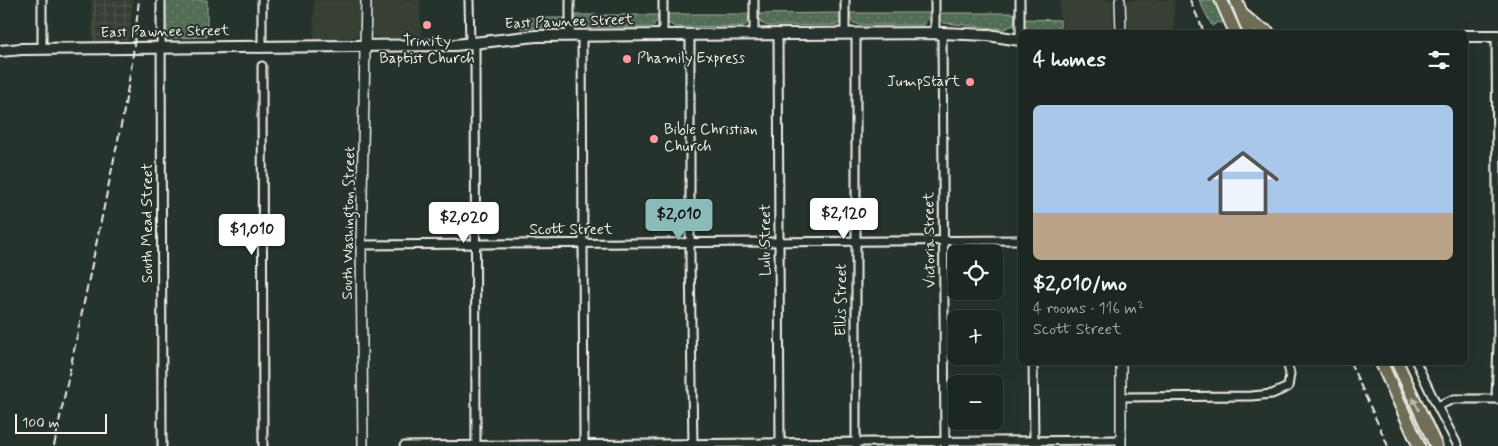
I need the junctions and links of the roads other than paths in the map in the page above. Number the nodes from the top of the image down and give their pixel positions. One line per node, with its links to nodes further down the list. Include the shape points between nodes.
1 (42, 0): 37 (street)
2 (161, 0): 36 (street, South Mead Street)
3 (262, 0): 34 (street)
4 (366, 0): 35 (street, South Washington Street)
5 (470, 0): 33 (street)
6 (570, 0): 28 (street)
7 (663, 0): 26 (street)
8 (754, 0): 22 (street)
9 (845, 0): 24 (street)
10 (934, 0): 21 (street, Victoria Street)
11 (1020, 0): 16 (street)
12 (1120, 0): 17 (street)
13 (1221, 0): 18 (main road)
14 (1236, 0): 15 (main road)
15 (1241, 12): 19 (main road); 20 (main road)
16 (1020, 30)
17 (1121, 30)
18 (1234, 30)
19 (1249, 30)
20 (1264, 30)
21 (938, 33): 25 (main road, East Pawnee Street); 32 (main road, East Pawnee Street); 41 (street, Victoria Street)
22 (754, 34): 23 (main road, East Pawnee Street); 27 (main road, East Pawnee Street)
23 (778, 34): 24 (main road, East Pawnee Street); 44 (street, Lulu Street)
24 (845, 34): 25 (main road, East Pawnee Street)
25 (856, 34): 43 (street, Ellis Street)
26 (663, 35): 27 (main road, East Pawnee Street); 29 (main road, East Pawnee Street)
27 (690, 35): 45 (street)
28 (570, 36): 29 (main road, East Pawnee Street); 33 (main road, East Pawnee Street)
29 (582, 36): 46 (street)
30 (1468, 36): 31 (main road)
31 (1497, 36): 40 (street)
32 (1018, 40)
33 (472, 43): 35 (main road, East Pawnee Street); 48 (street)
34 (262, 46): 35 (main road, East Pawnee Street); 36 (main road, East Pawnee Street)
35 (366, 46): 47 (street, South Washington Street)
36 (161, 47): 37 (main road, East Pawnee Street); 66 (street, South Mead Street)
37 (42, 48): 38 (main road, East Pawnee Street)
38 (0, 51)
39 (262, 66): 67 (street)
40 (1498, 237): 49 (street)
41 (943, 240): 42 (street, Scott Street); 43 (street, Scott Street); 63 (street, Victoria Street)
42 (1018, 240)
43 (855, 241): 44 (street, Scott Street); 62 (street, Ellis Street)
44 (780, 242): 45 (street, Scott Street); 61 (street, Lulu Street)
45 (690, 243): 46 (street, Scott Street); 65 (street)
46 (583, 244): 48 (street, Scott Street); 64 (street)
47 (361, 245): 48 (street, Scott Street); 68 (street, South Washington Street)
48 (475, 245): 70 (street)
49 (1498, 316): 57 (street)
50 (1033, 365): 59 (street)
51 (1121, 365): 56 (street)
52 (1288, 365): 56 (street, via 1288,387 1272,394)
53 (1382, 365): 71 (main road)
54 (1399, 365): 72 (main road, one-way to 54)
55 (1417, 365): 58 (street)
56 (1121, 397): 60 (street)
57 (1497, 399): 58 (street, via 1454,399)
58 (1436, 406): 73 (street)
59 (1034, 441): 60 (street); 63 (street)
60 (1121, 443)
61 (780, 444): 62 (street); 65 (street)
62 (856, 444): 63 (street)
63 (945, 444)
64 (584, 445): 65 (street); 70 (street)
65 (693, 445)
66 (162, 446)
67 (263, 446)
68 (363, 446)
69 (404, 446): 70 (street)
70 (476, 446)
71 (1419, 446)
72 (1436, 446)
73 (1458, 446)

